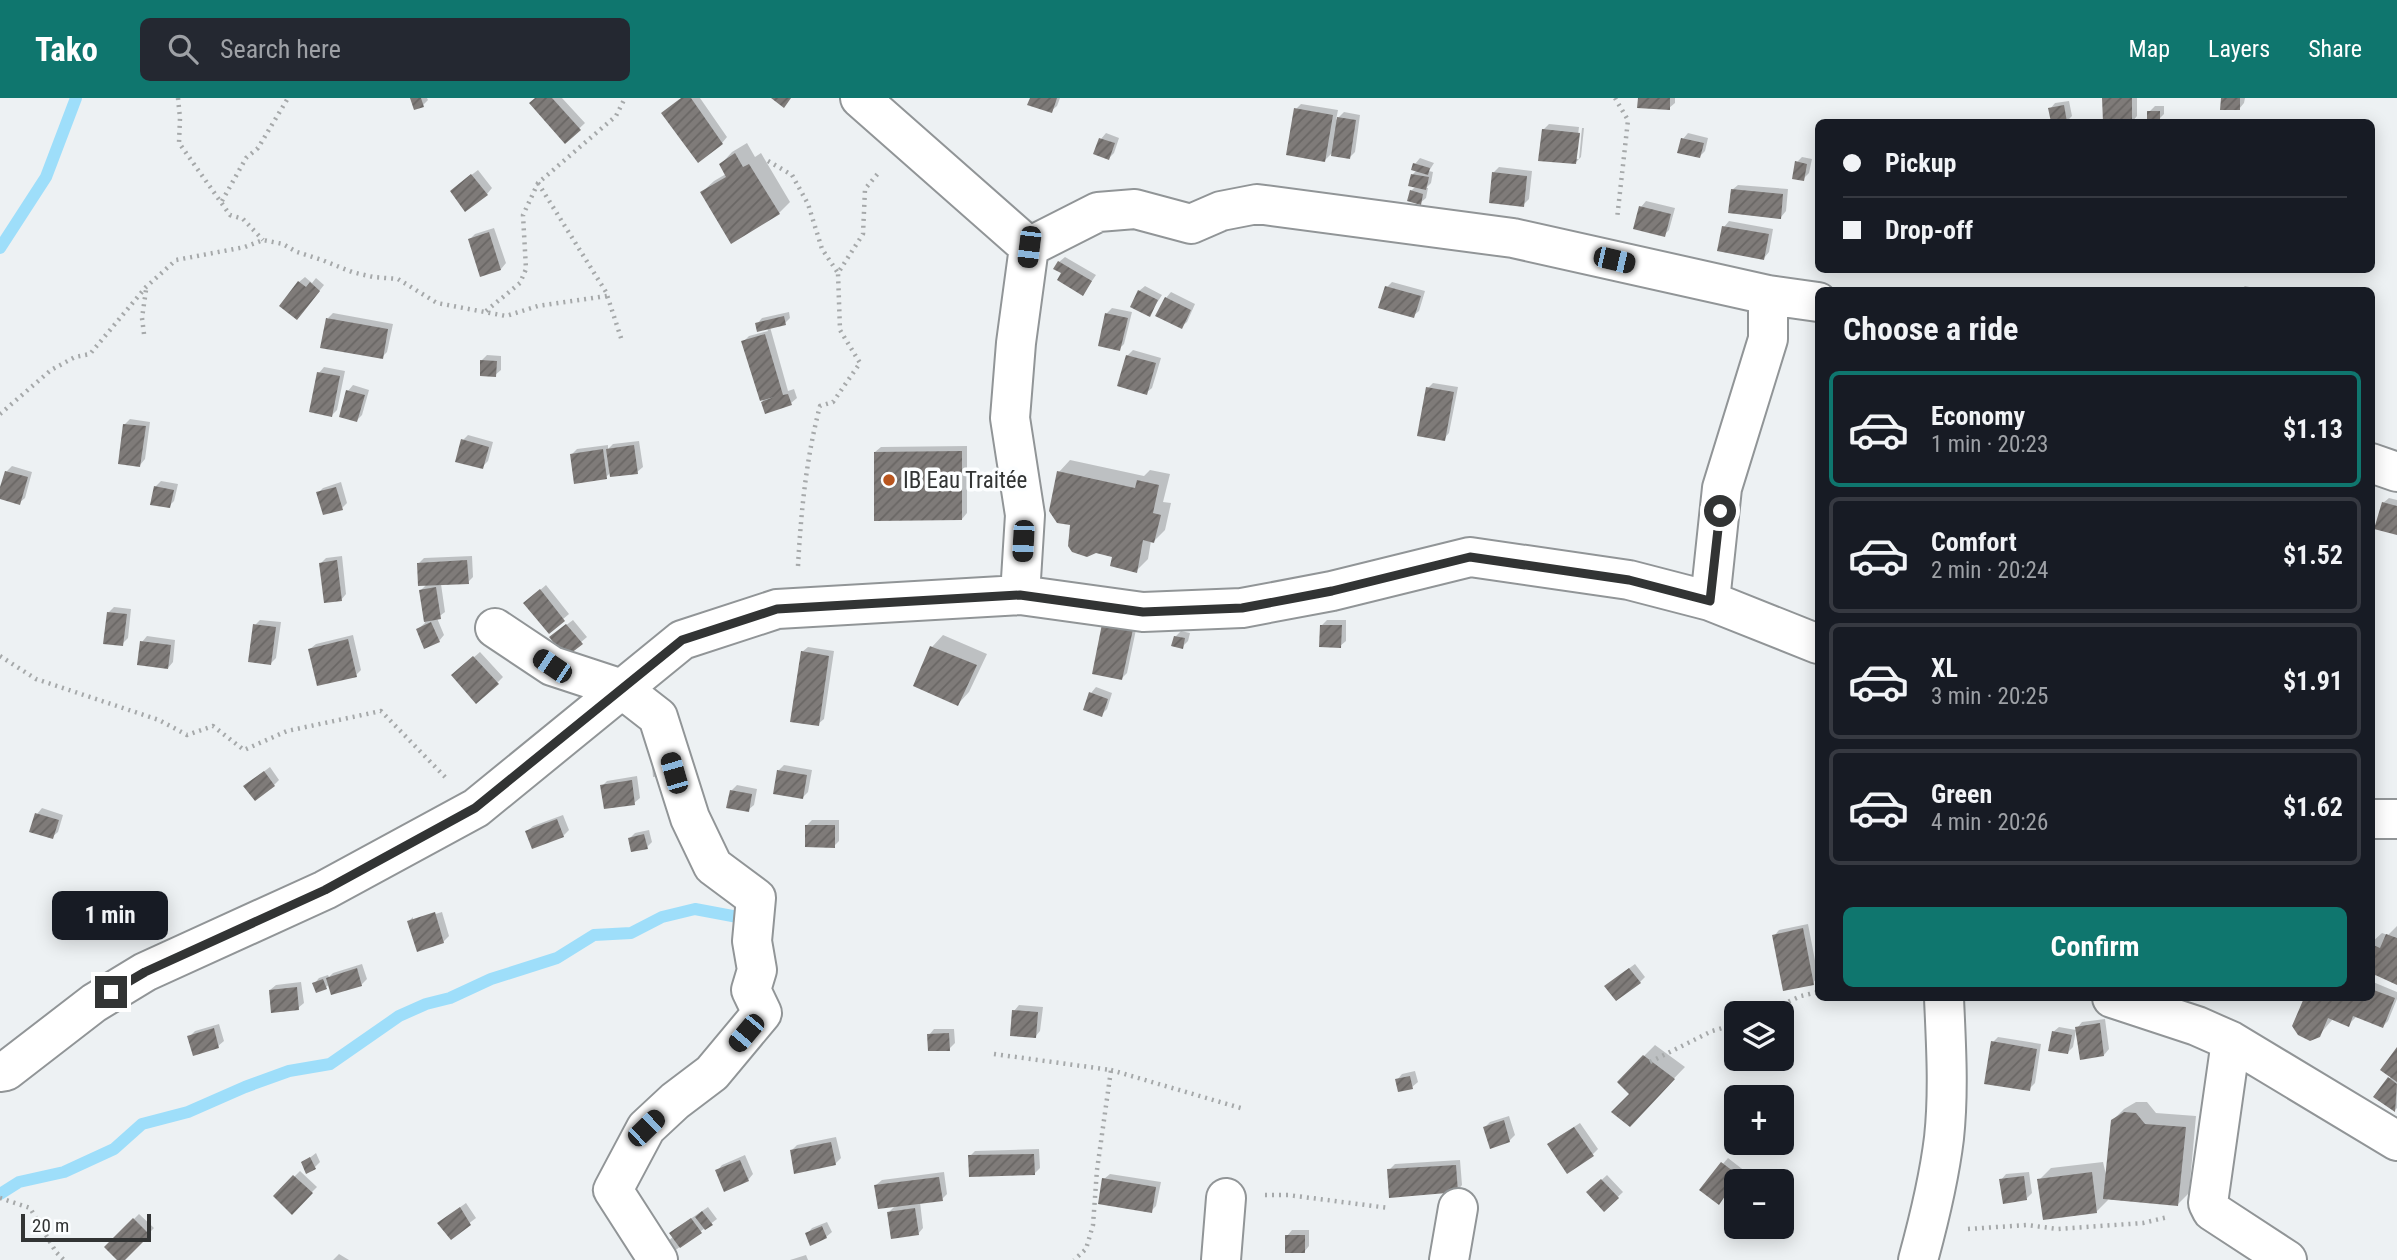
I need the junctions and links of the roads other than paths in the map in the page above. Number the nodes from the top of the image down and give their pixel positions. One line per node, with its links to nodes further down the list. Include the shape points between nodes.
1 (860, 98): 2 (street)
2 (1029, 247): 3 (street, via 1098,212 1135,209 1191,224 1221,211 1257,204 1513,238); 7 (street, via 1010,418 1025,515)
3 (1768, 295): 4 (street); 8 (street, via 1768,339 1722,488)
4 (1815, 302)
5 (2375, 464): 6 (street)
6 (2397, 472)
7 (1020, 595): 8 (street, via 1143,612 1242,608 1470,557 1629,580); 11 (street, via 777,609 682,640)
8 (1710, 601): 10 (street)
9 (495, 628): 11 (street, via 552,666)
10 (1815, 643)
11 (622, 689): 17 (street, via 475,808 325,890 145,972); 21 (street, via 658,717 690,818 713,866 755,898 752,941 757,970 751,990 762,1013 712,1073 646,1128 614,1190)
12 (2397, 819): 13 (street)
13 (2375, 820)
14 (1944, 1001): 24 (street, via 1945,1126 1932,1210)
15 (2121, 1001): 16 (street)
16 (2231, 1041): 18 (street); 25 (street, via 2207,1203 2212,1211)
17 (0, 1072)
18 (2397, 1141)
19 (1226, 1198): 22 (street)
20 (1458, 1208): 23 (street)
21 (658, 1260)
22 (1221, 1260)
23 (1449, 1260)
24 (1918, 1260)
25 (2287, 1260)

